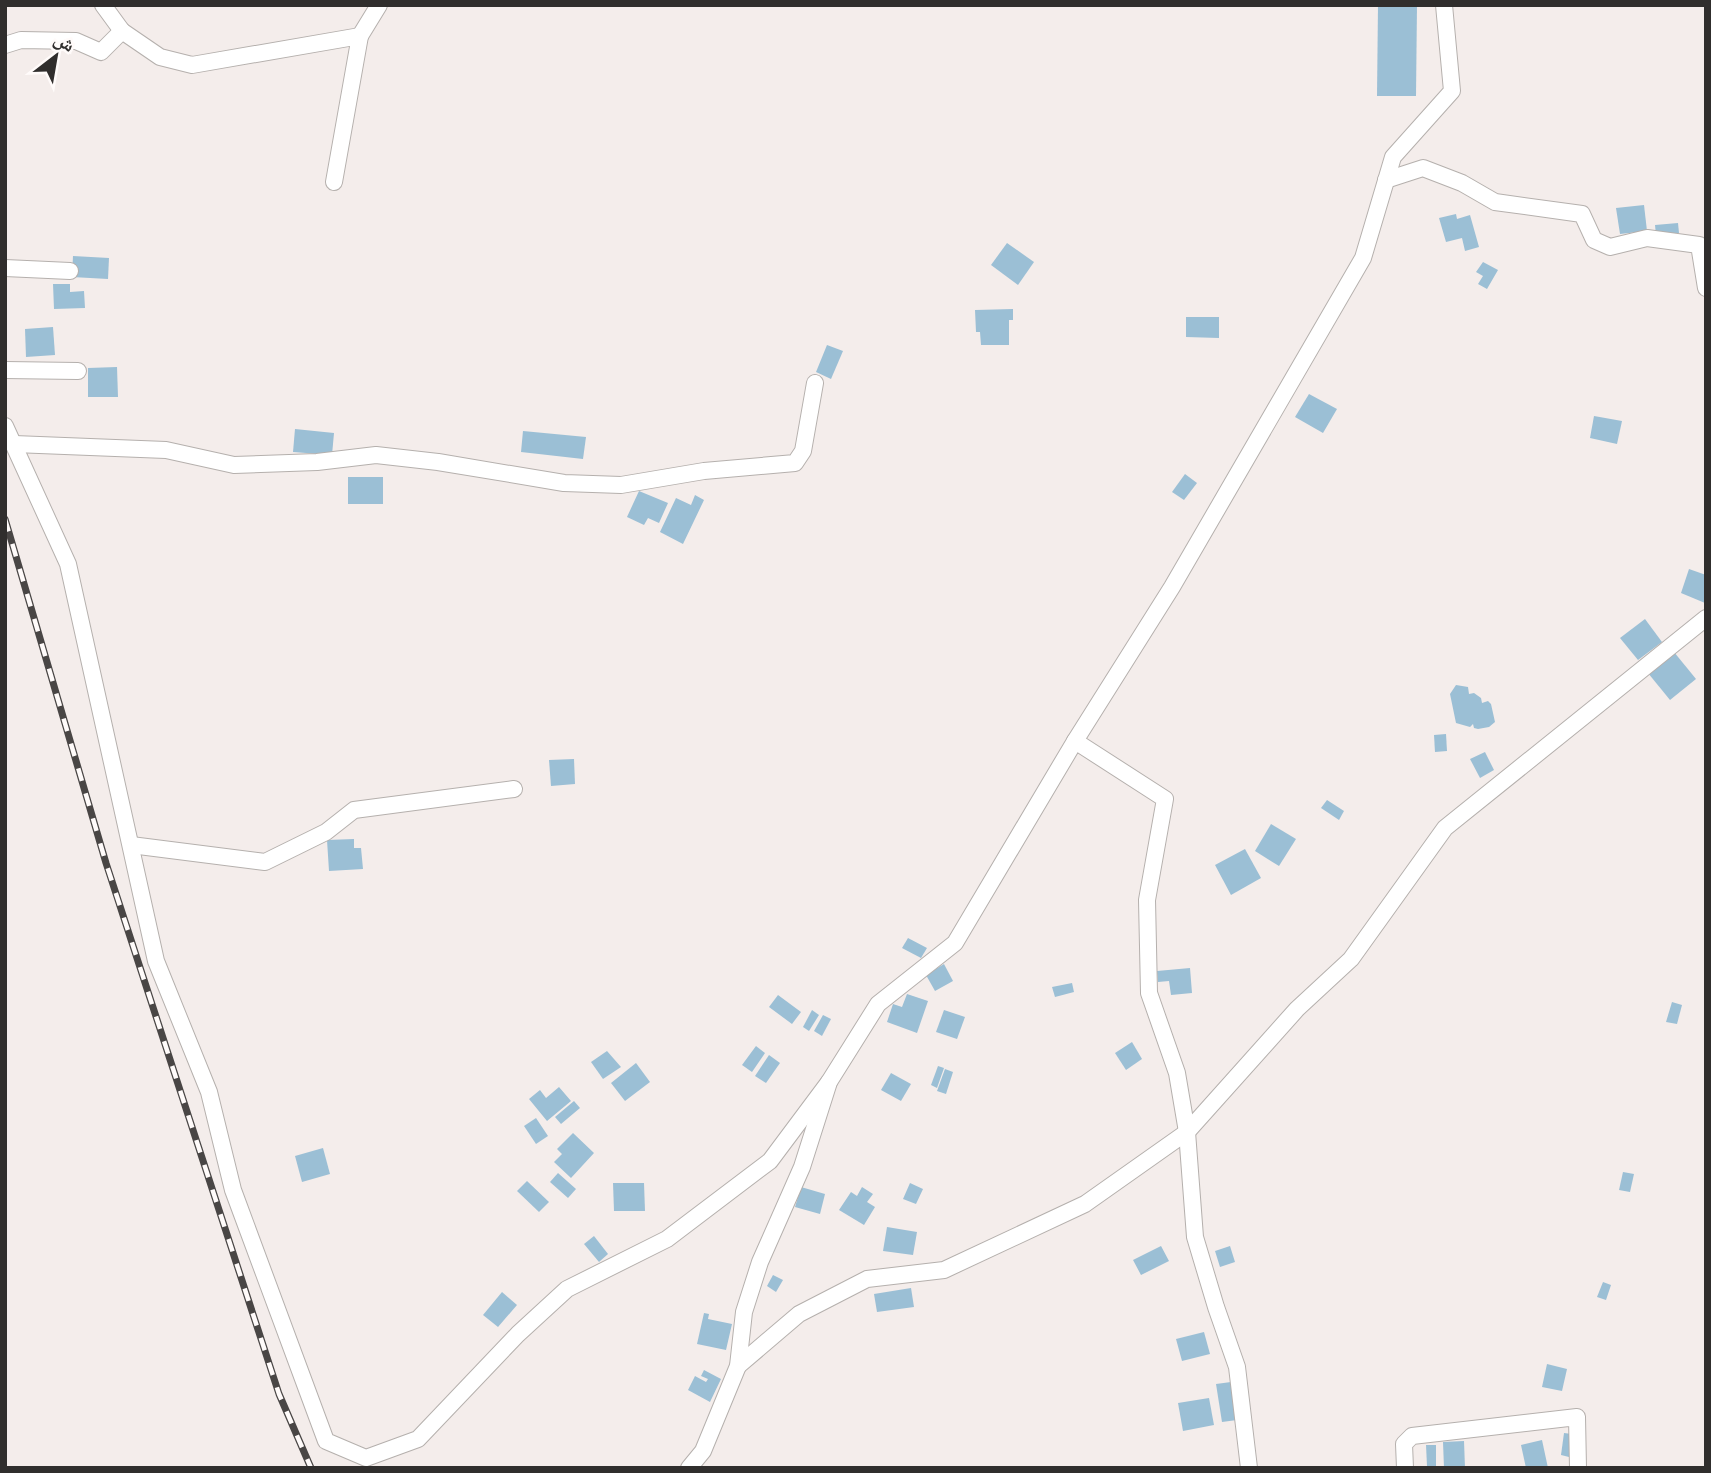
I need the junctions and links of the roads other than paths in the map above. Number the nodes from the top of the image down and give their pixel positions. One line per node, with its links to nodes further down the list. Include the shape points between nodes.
1 (103, 5): 4 (street)
2 (379, 5): 5 (street)
3 (1444, 5): 7 (street, via 1452,91 1393,157)
4 (122, 32): 5 (street, via 160,57 192,65); 6 (street, via 101,52 76,40 21,40)
5 (360, 36): 8 (street)
6 (5, 45)
7 (1386, 180): 11 (street, via 1423,168 1495,202 1583,214 1594,240 1610,247 1647,238 1699,245); 18 (street, via 1363,258 1172,587)
8 (334, 182)
9 (5, 268): 10 (street)
10 (70, 271)
11 (1706, 288)
12 (5, 370): 13 (street)
13 (78, 371)
14 (815, 383): 16 (street, via 803,451 795,463 621,485 564,484 376,455 234,465 166,450)
15 (5, 426): 16 (street)
16 (14, 444): 20 (street, via 68,564)
17 (1706, 618): 22 (street, via 1445,828 1351,959 1297,1009)
18 (1075, 741): 21 (street, via 955,943 878,1004); 22 (street, via 1165,799 1147,900 1149,993 1177,1073)
19 (514, 789): 20 (street, via 354,810 326,832 265,862)
20 (131, 845): 24 (street, via 156,961 209,1092 233,1190 326,1441)
21 (829, 1082): 23 (street, via 802,1167 760,1262 744,1312); 24 (street, via 770,1161 667,1239 567,1289 418,1439)
22 (1187, 1132): 23 (street, via 1073,1210 944,1270 867,1279 810,1308); 26 (street, via 1195,1237 1237,1367)
23 (738, 1366): 25 (street, via 702,1451)
24 (364, 1463)
25 (689, 1468)
26 (1249, 1468)
27 (1405, 1468): 28 (street, via 1404,1444 1412,1436 1577,1417)
28 (1578, 1468)

